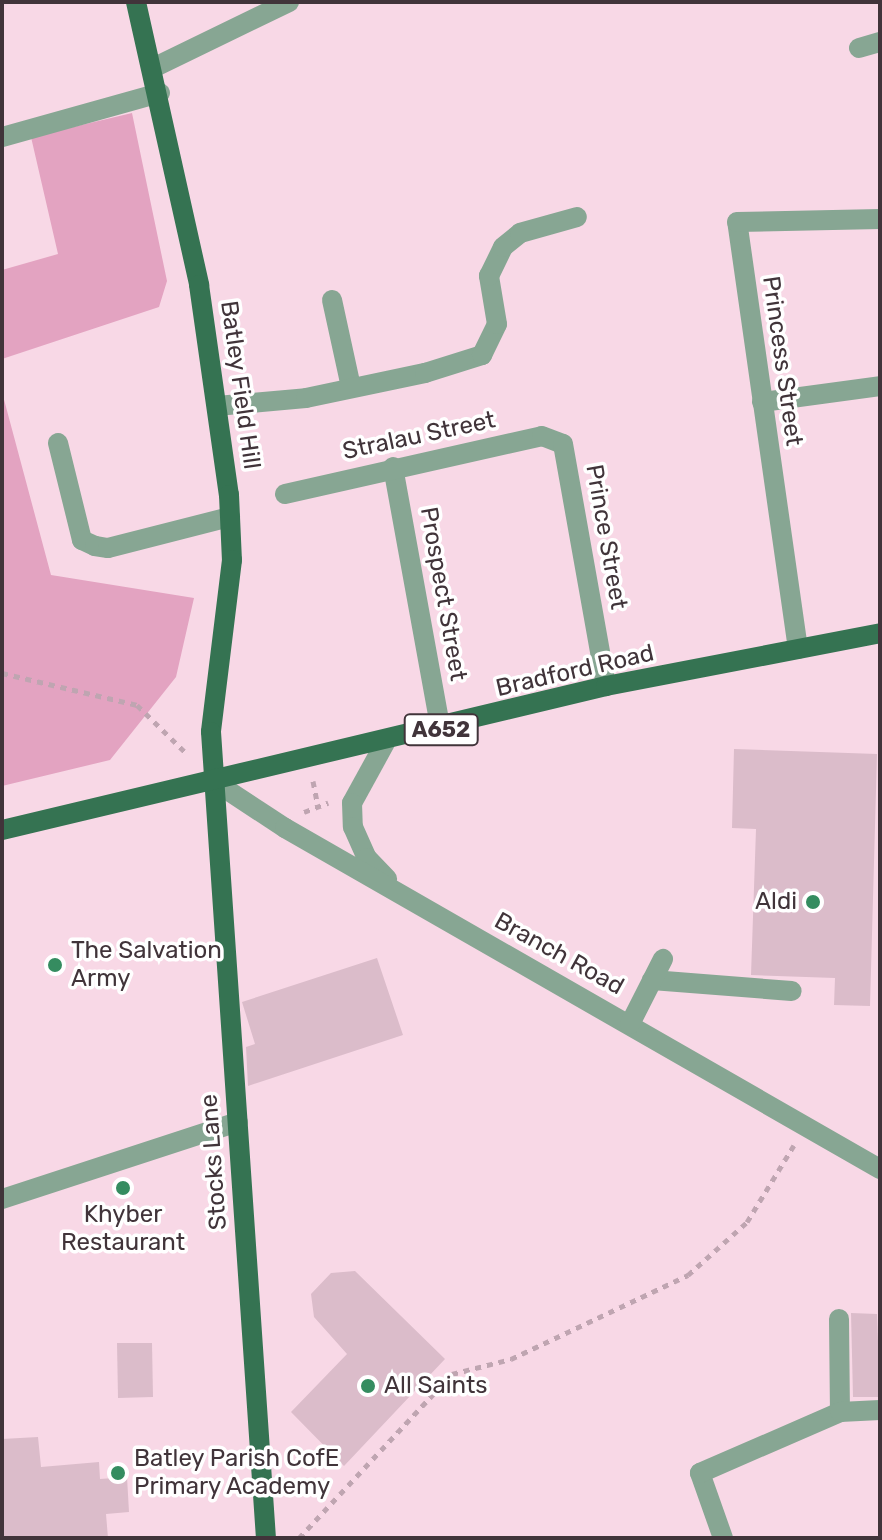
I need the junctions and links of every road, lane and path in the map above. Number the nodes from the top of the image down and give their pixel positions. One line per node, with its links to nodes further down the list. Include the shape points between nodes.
1 (136, 2): 5 (main road, Batley Field Hill)
2 (289, 2): 5 (street)
3 (880, 42): 4 (street)
4 (859, 48)
5 (155, 67): 6 (main road, Batley Field Hill)
6 (160, 93): 7 (street); 14 (main road, Batley Field Hill)
7 (2, 137)
8 (577, 217): 12 (street, via 520,233 498,254 489,276 497,324 482,355)
9 (880, 219): 13 (street, Princess Street, via 737,222)
10 (332, 300): 12 (street)
11 (880, 386): 13 (street)
12 (351, 387): 14 (street, via 306,398)
13 (762, 402): 21 (street, Princess Street)
14 (217, 406): 19 (main road, Batley Field Hill)
15 (58, 443): 19 (street, via 82,540 95,546 108,548)
16 (563, 444): 17 (street, Stralau Street, via 542,436); 23 (street, Prince Street)
17 (393, 467): 18 (street, Stralau Street); 24 (street, Prospect Street)
18 (285, 494)
19 (230, 517): 26 (main road, Batley Field Hill, via 232,560 211,732)
20 (880, 633): 21 (main road, Bradford Road / A652)
21 (798, 649): 23 (main road, Bradford Road / A652)
22 (2, 673): 26 (path, via 137,705)
23 (606, 686): 24 (main road, Bradford Road / A652)
24 (441, 730): 25 (main road, Bradford Road / A652)
25 (385, 743): 26 (main road, Bradford Road / A652); 27 (street)
26 (215, 782): 28 (street, Branch Road); 29 (main road, Bradford Road / A652); 35 (main road, Stocks Lane)
27 (352, 803): 28 (path, via 318,806); 30 (street, via 353,827 367,858)
28 (285, 828): 30 (street, Branch Road)
29 (2, 830)
30 (407, 899): 34 (street, Branch Road)
31 (663, 959): 32 (street)
32 (652, 980): 33 (street); 34 (street)
33 (792, 991)
34 (630, 1024): 36 (street, Branch Road)
35 (238, 1122): 38 (street); 42 (main road, Stocks Lane)
36 (807, 1124): 37 (street, Branch Road); 43 (path, via 747,1222 688,1275 511,1359 452,1374)
37 (880, 1169)
38 (2, 1199)
39 (839, 1319): 41 (street)
40 (880, 1410): 41 (street)
41 (840, 1412): 44 (street, via 700,1473)
42 (266, 1538)
43 (299, 1538)
44 (723, 1538)

